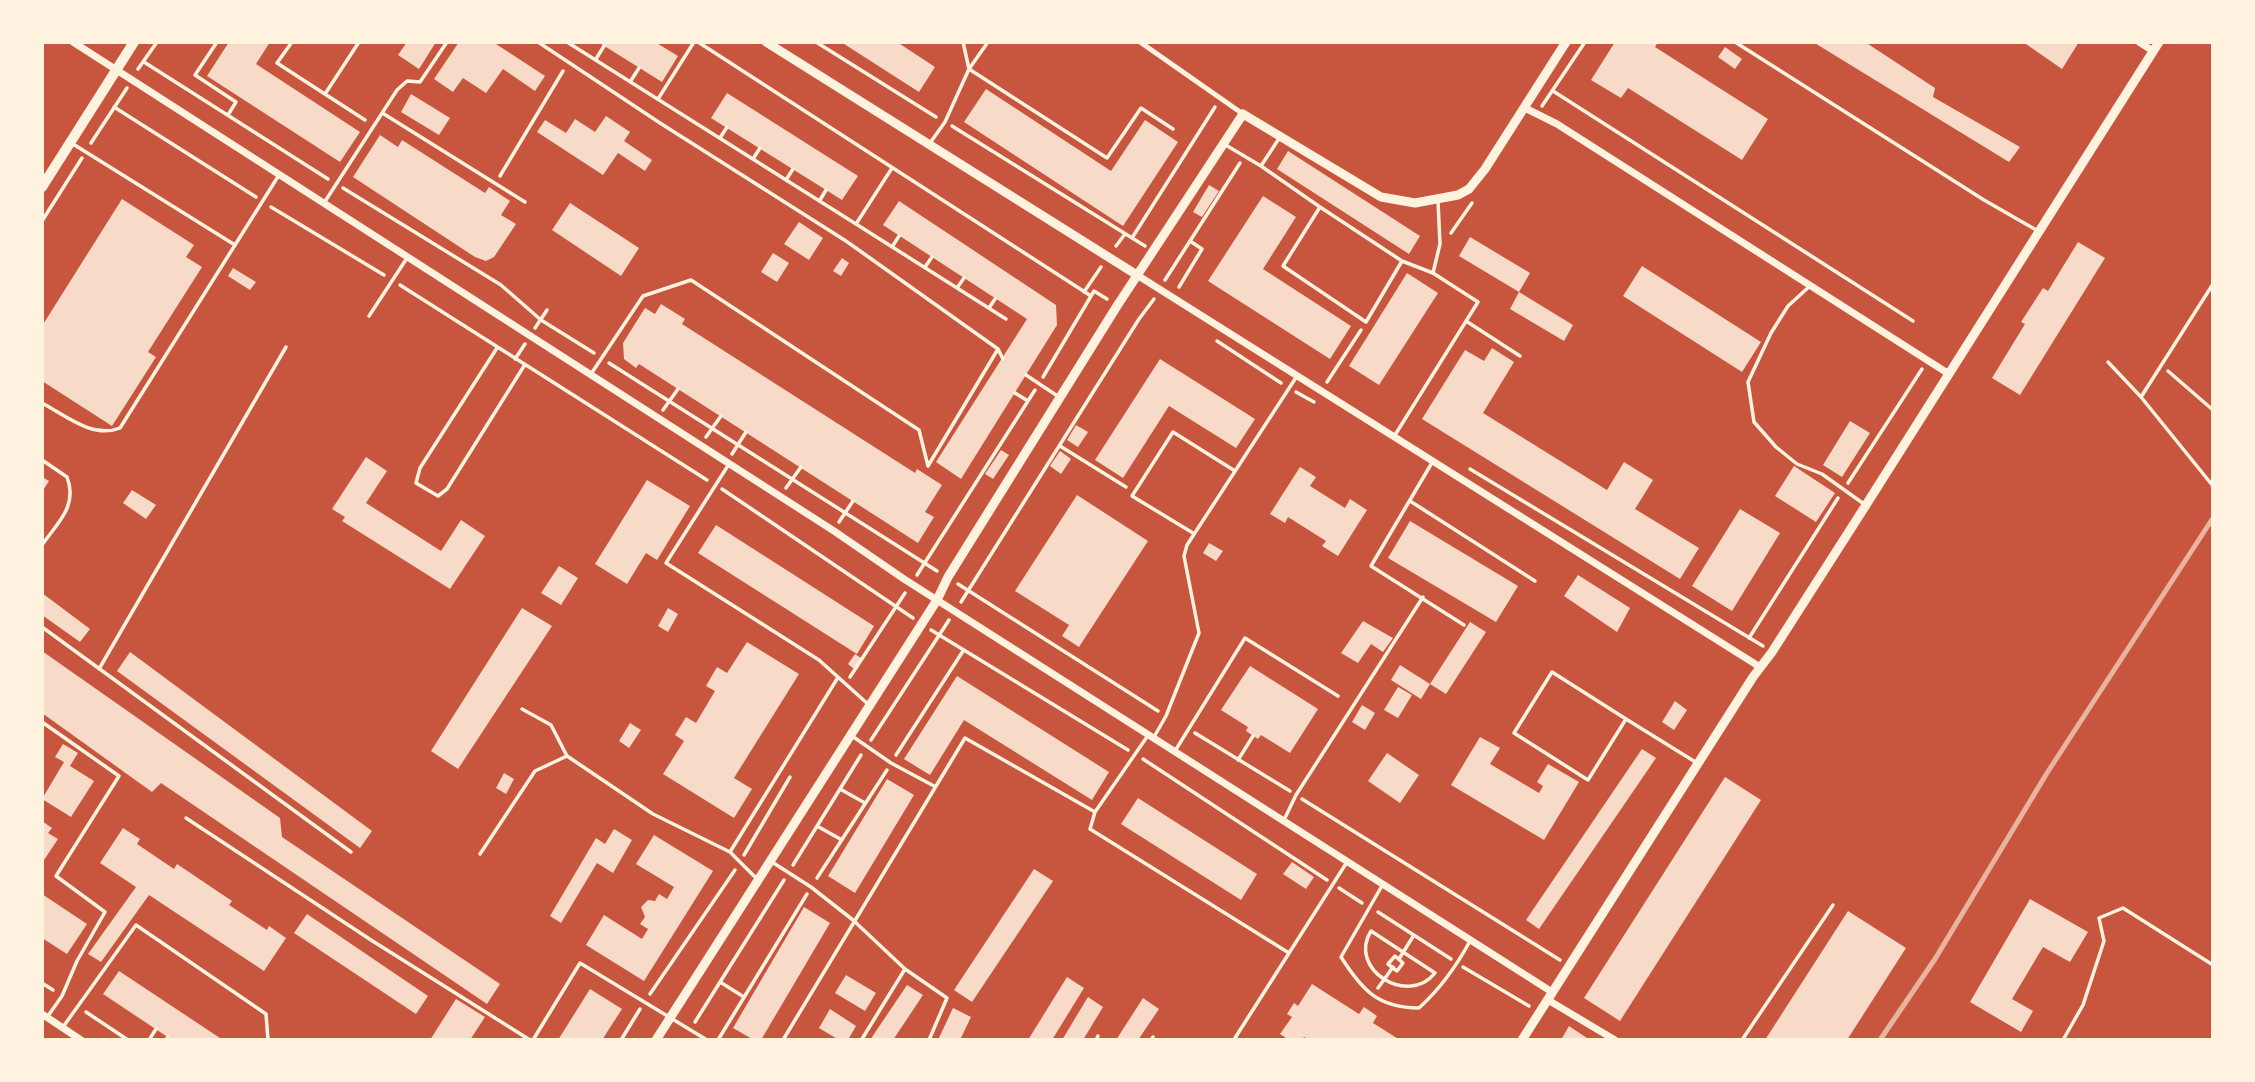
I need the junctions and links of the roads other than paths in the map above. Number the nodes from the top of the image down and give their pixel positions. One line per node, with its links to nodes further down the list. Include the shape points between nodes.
1 (73, 42): 17 (street)
2 (134, 42): 17 (main road)
3 (292, 42): 18 (lane, via 277,63)
4 (359, 42): 18 (lane)
5 (447, 42): 20 (lane, via 420,82 407,81 397,90)
6 (538, 42): 46 (lane, via 846,241)
7 (766, 42): 26 (street)
8 (963, 42): 16 (lane)
9 (988, 42): 16 (lane)
10 (1140, 42): 21 (street)
11 (1566, 42): 19 (street)
12 (1735, 42): 35 (lane)
13 (2139, 42): 15 (street)
14 (2159, 42): 15 (street)
15 (2153, 51): 35 (street)
16 (969, 69): 23 (lane, via 1107,158 1141,108); 26 (lane, via 945,122)
17 (116, 70): 25 (main road); 29 (street)
18 (325, 94): 22 (lane)
19 (1525, 108): 31 (street, via 1469,189); 42 (street)
20 (384, 114): 32 (lane); 33 (lane)
21 (1243, 114): 24 (street); 27 (street)
22 (365, 120)
23 (1173, 129)
24 (1280, 137): 28 (lane); 31 (street, via 1381,197 1415,203)
25 (70, 143): 30 (main road); 36 (lane)
26 (929, 144): 40 (street)
27 (1223, 144): 28 (lane); 40 (street)
28 (1261, 166): 34 (lane)
29 (279, 174): 32 (street); 36 (lane)
30 (42, 187)
31 (1438, 199): 39 (lane, via 1440,244)
32 (324, 202): 37 (street)
33 (525, 202)
34 (1320, 207): 38 (lane); 38 (lane, via 1283,266 1366,322)
35 (2038, 231): 50 (street)
36 (234, 245): 56 (lane, via 120,428 107,433 90,429)
37 (409, 257): 43 (lane); 51 (street)
38 (1402, 261): 39 (lane)
39 (1433, 273): 44 (lane, via 1478,302)
40 (1137, 275): 53 (street); 55 (street)
41 (2213, 284): 54 (lane)
42 (1811, 285): 50 (street); 64 (lane, via 1788,306 1748,382 1754,422 1797,464 1822,474)
43 (369, 316)
44 (1466, 321): 47 (lane); 57 (lane)
45 (286, 347): 73 (lane)
46 (998, 349): 48 (lane); 51 (lane, via 928,466 919,430 691,280 643,296)
47 (1520, 356)
48 (1003, 359)
49 (2108, 362): 54 (lane)
50 (1950, 374): 64 (street)
51 (589, 375): 60 (street)
52 (1026, 375): 55 (lane)
53 (1297, 376): 57 (street); 61 (lane)
54 (2141, 397): 62 (lane)
55 (1060, 398): 69 (street)
56 (42, 402)
57 (1394, 437): 59 (street)
58 (42, 460): 66 (lane, via 67,477 71,493 69,506)
59 (1433, 461): 63 (lane); 72 (street)
60 (728, 463): 69 (street); 74 (lane, via 666,563 819,660)
61 (1235, 471): 65 (lane); 65 (lane, via 1173,432 1132,496)
62 (2213, 486)
63 (1409, 500): 67 (lane); 68 (lane, via 1371,566)
64 (1866, 505): 72 (street)
65 (1193, 533): 81 (lane, via 1184,556 1199,633 1167,716)
66 (42, 545)
67 (1535, 580)
68 (1423, 597): 70 (lane); 88 (lane)
69 (937, 600): 76 (street); 81 (street)
70 (1464, 625)
71 (42, 627): 73 (lane)
72 (1760, 667): 84 (street)
73 (99, 669): 89 (lane)
74 (837, 679): 76 (lane); 90 (lane)
75 (1338, 696): 82 (lane, via 1245,638)
76 (870, 706): 80 (street)
77 (522, 709): 83 (lane, via 551,725)
78 (1626, 719): 78 (lane, via 1588,780 1514,733 1552,672); 84 (lane)
79 (42, 722): 103 (lane, via 119,776 56,876 105,912 62,996)
80 (851, 735): 85 (lane); 92 (street)
81 (1152, 736): 82 (street); 86 (lane)
82 (1175, 751): 88 (street)
83 (567, 756): 90 (lane, via 653,814); 91 (lane, via 535,771)
84 (1698, 764): 102 (street)
85 (934, 786): 86 (lane, via 965,738); 97 (lane)
86 (1095, 812): 99 (lane, via 1090,829)
87 (186, 818): 109 (lane)
88 (1284, 820): 93 (street)
89 (351, 852)
90 (730, 852): 94 (lane)
91 (480, 854)
92 (771, 861): 94 (street); 97 (lane)
93 (1348, 861): 95 (street); 99 (lane)
94 (758, 880): 104 (street)
95 (1383, 884): 98 (street); 98 (lane, via 1340,957 1359,985 1373,995 1399,1008 1419,1008 1438,990)
96 (1833, 905): 117 (lane)
97 (853, 920): 101 (lane); 112 (lane)
98 (1471, 939): 102 (street)
99 (1289, 953): 114 (lane, via 1235,1038)
100 (2213, 965): 118 (lane, via 2123,908 2099,918 2104,941 2083,1005)
101 (905, 968): 106 (lane); 113 (lane, via 947,998)
102 (1550, 996): 115 (street); 116 (street)
103 (44, 1016): 105 (street)
104 (671, 1017): 109 (lane, via 580,963); 110 (street); 111 (lane)
105 (62, 1027): 107 (street); 108 (lane, via 136,925 266,1014)
106 (862, 1039)
107 (81, 1040)
108 (268, 1040)
109 (532, 1040)
110 (656, 1040)
111 (707, 1040)
112 (783, 1040)
113 (929, 1040)
114 (1238, 1040)
115 (1522, 1040)
116 (1615, 1040)
117 (1742, 1040)
118 (2063, 1040)

